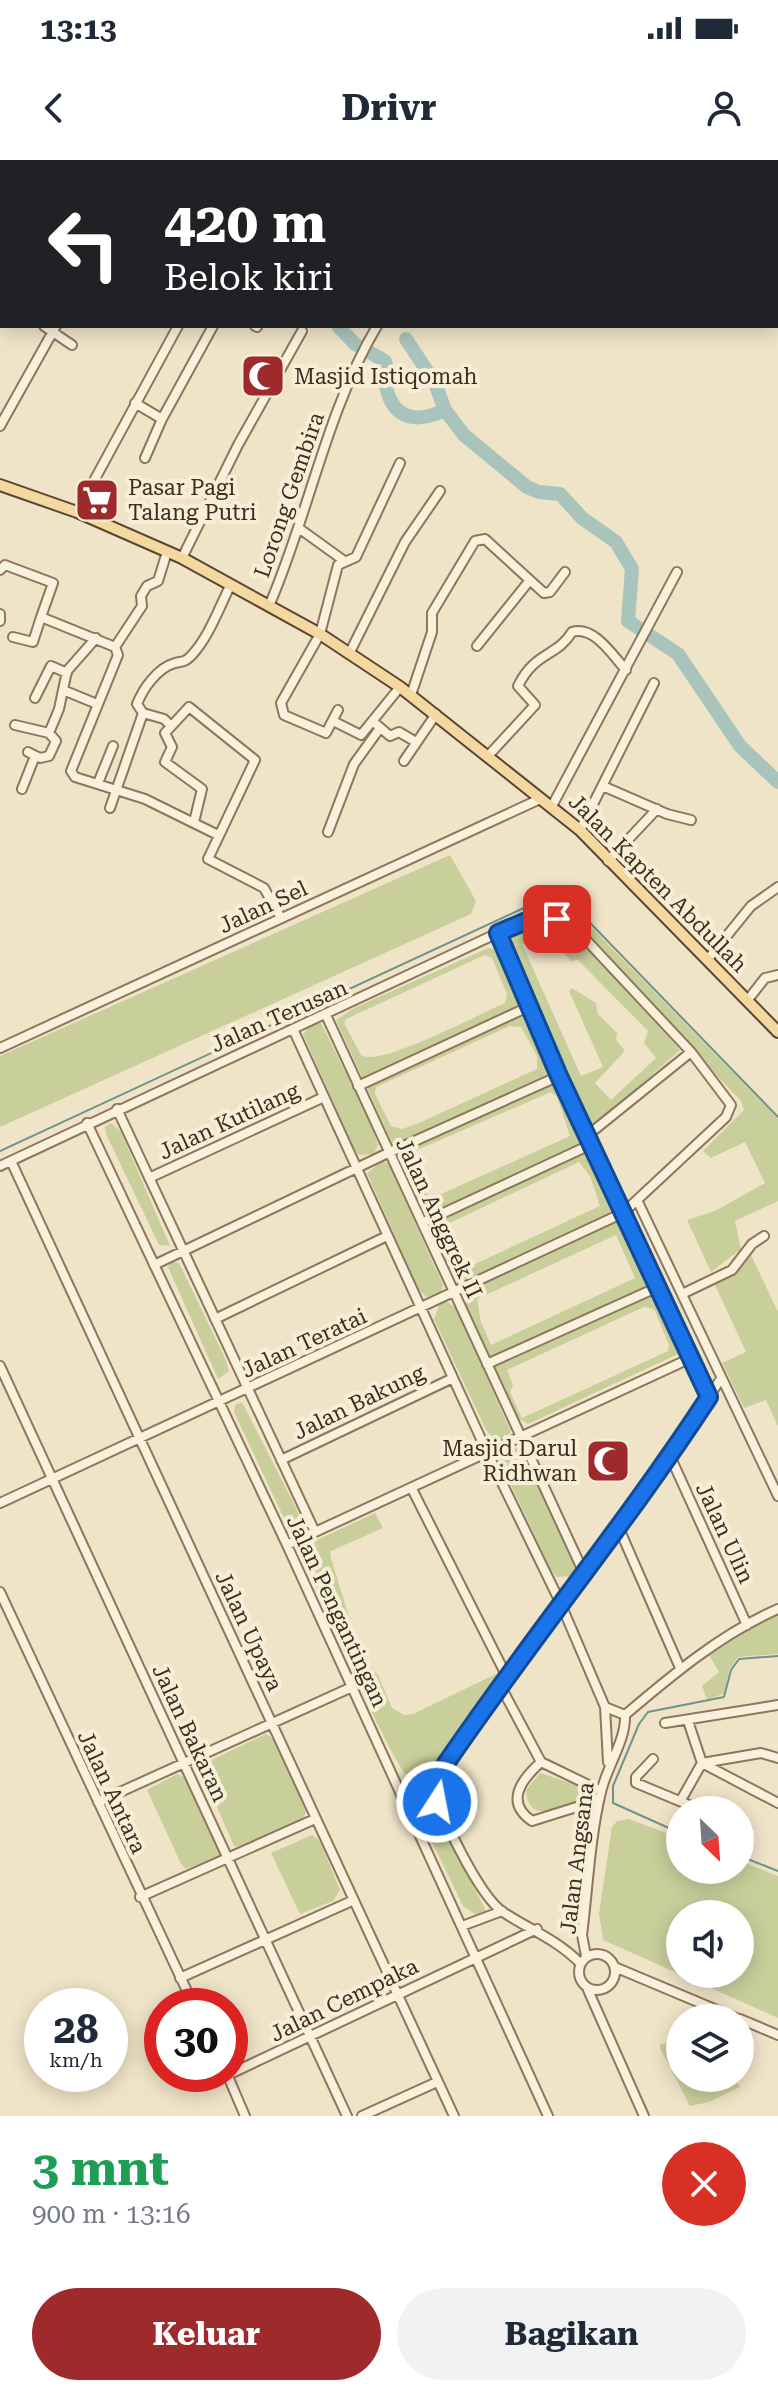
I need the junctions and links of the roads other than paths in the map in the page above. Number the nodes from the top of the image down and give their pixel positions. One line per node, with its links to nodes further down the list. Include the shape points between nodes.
1 (177, 328): 7 (street)
2 (212, 328): 8 (street)
3 (376, 328): 15 (street, Lorong Gembira, via 351,370)
4 (54, 329): 6 (street); 9 (street)
5 (302, 331): 17 (street)
6 (72, 345)
7 (135, 403): 8 (street); 14 (street)
8 (162, 419): 10 (street)
9 (0, 426)
10 (145, 458)
11 (400, 463): 18 (street, via 356,557)
12 (0, 485): 14 (main road, Jalan Kapten Abdullah)
13 (440, 491): 33 (street, via 405,542)
14 (77, 512): 16 (main road, Jalan Kapten Abdullah)
15 (300, 529): 18 (street); 24 (street, Lorong Gembira)
16 (167, 552): 17 (main road, Jalan Kapten Abdullah); 32 (street, via 158,581 147,586 142,606)
17 (182, 558): 23 (main road, Jalan Kapten Abdullah)
18 (343, 560): 28 (street)
19 (0, 570): 26 (street, via 5,565 52,582)
20 (565, 572): 22 (street, via 547,594)
21 (677, 572): 34 (street)
22 (530, 580): 31 (street); 39 (street, via 485,539 475,541 432,613 432,632)
23 (231, 584): 24 (main road, Jalan Kapten Abdullah); 43 (street, via 197,650 157,675 140,695 137,704)
24 (269, 606): 28 (main road, Jalan Kapten Abdullah)
25 (0, 614): 27 (street)
26 (41, 617): 29 (street, via 33,642); 30 (street)
27 (0, 621)
28 (320, 634): 33 (main road, Jalan Kapten Abdullah); 45 (street, via 281,703 281,713 326,733)
29 (13, 637)
30 (96, 638): 32 (street); 35 (street)
31 (477, 646)
32 (115, 647): 41 (street, via 118,655)
33 (350, 652): 37 (main road, Jalan Kapten Abdullah)
34 (626, 670): 54 (street, via 587,632 572,632 554,651 529,665 518,686 535,705); 61 (street)
35 (67, 673): 38 (street); 40 (street, via 51,666)
36 (654, 683): 57 (street)
37 (400, 687): 39 (main road, Jalan Kapten Abdullah); 46 (street)
38 (63, 690): 41 (street); 49 (street)
39 (411, 695): 44 (main road, Jalan Kapten Abdullah)
40 (35, 698)
41 (97, 704): 56 (street, via 71,769 75,777)
42 (338, 710): 45 (street)
43 (143, 713): 48 (street); 59 (street)
44 (436, 714): 52 (street); 54 (main road, Jalan Kapten Abdullah)
45 (333, 721): 50 (street)
46 (376, 724): 50 (street); 51 (street); 52 (street, via 390,736 399,732)
47 (15, 725): 49 (street)
48 (171, 726): 65 (street, via 165,733 172,747 165,763 203,792); 68 (street, via 191,708 254,757)
49 (49, 733): 58 (street, via 56,741 49,756 32,754)
50 (362, 734): 51 (street)
51 (371, 741): 67 (street, via 354,764)
52 (416, 742): 55 (street)
53 (113, 746): 56 (street)
54 (488, 756): 60 (main road, Jalan Kapten Abdullah)
55 (404, 761)
56 (98, 783): 59 (street)
57 (605, 787): 63 (street); 66 (street)
58 (22, 789)
59 (114, 789): 62 (street); 65 (street)
60 (540, 799): 61 (main road, Jalan Kapten Abdullah); 71 (street, Jalan Sel)
61 (552, 806): 66 (main road, Jalan Kapten Abdullah)
62 (110, 808)
63 (657, 809): 64 (street); 69 (street)
64 (691, 820)
65 (194, 822): 68 (street)
66 (580, 830): 69 (main road, Jalan Kapten Abdullah)
67 (328, 832)
68 (218, 835): 71 (street, via 209,862 264,888)
69 (608, 861): 73 (main road, Jalan Kapten Abdullah)
70 (776, 893): 73 (street, via 751,906)
71 (281, 918): 80 (street, Jalan Sel)
72 (498, 933): 76 (street); 77 (street, Jalan Terusan); 81 (street, Jalan Terusan, via 538,917 575,928)
73 (708, 959): 75 (main road, Jalan Kapten Abdullah)
74 (778, 975): 75 (street, via 765,978)
75 (747, 1001): 79 (main road, Jalan Kapten Abdullah)
76 (528, 1007): 82 (street); 83 (street)
77 (326, 1015): 78 (street, Jalan Terusan); 83 (street, Jalan Anggrek II)
78 (293, 1029): 84 (street); 85 (street, Jalan Terusan)
79 (778, 1031)
80 (0, 1048)
81 (691, 1052): 87 (street); 93 (street, Jalan Teratai, via 729,1098 731,1110)
82 (559, 1076): 87 (street); 88 (street)
83 (358, 1086): 88 (street, Jalan Anggrek II)
84 (324, 1097): 91 (street); 92 (street, Jalan Kutilang)
85 (117, 1109): 86 (street, Jalan Terusan); 92 (street)
86 (87, 1123): 89 (street, Jalan Terusan); 99 (street, Jalan Pengantingan)
87 (590, 1140): 94 (street); 95 (street)
88 (388, 1153): 91 (street); 95 (street, Jalan Anggrek II)
89 (11, 1161): 90 (street, Jalan Terusan); 114 (street, Jalan Upaya)
90 (0, 1166)
91 (357, 1170): 96 (street); 98 (street)
92 (149, 1178): 98 (street)
93 (638, 1202): 94 (street, Jalan Teratai); 102 (street)
94 (623, 1213): 100 (street); 101 (street, Jalan Teratai)
95 (422, 1223): 101 (street, Jalan Anggrek II)
96 (387, 1236): 103 (street); 104 (street)
97 (764, 1236): 102 (street, via 732,1270)
98 (183, 1250): 99 (street); 104 (street)
99 (154, 1265): 112 (street, Jalan Pengantingan)
100 (658, 1287): 105 (street); 106 (street)
101 (454, 1293): 103 (street, Jalan Teratai); 106 (street, Jalan Anggrek II)
102 (682, 1294): 109 (street)
103 (421, 1308): 108 (street); 110 (street, Jalan Teratai)
104 (215, 1319): 110 (street)
105 (691, 1358): 111 (street); 113 (street)
106 (487, 1364): 113 (street, Jalan Anggrek II)
107 (0, 1366): 118 (street, Jalan Bakaran)
108 (453, 1378): 115 (street); 117 (street, Jalan Bakung)
109 (720, 1380): 111 (street); 120 (street)
110 (249, 1389): 112 (street, Jalan Teratai); 117 (street)
111 (709, 1397): 116 (street)
112 (218, 1403): 114 (street, Jalan Teratai); 124 (street, Jalan Pengantingan)
113 (521, 1436): 115 (street); 125 (street, Jalan Anggrek II)
114 (141, 1439): 118 (street, Jalan Teratai); 138 (street, Jalan Upaya)
115 (487, 1452): 119 (street); 127 (street)
116 (670, 1456): 122 (street); 129 (street, Jalan Ulin)
117 (281, 1460): 123 (street)
118 (52, 1478): 121 (street, Jalan Teratai); 142 (street, Jalan Bakaran)
119 (412, 1489): 123 (street); 131 (street)
120 (778, 1496)
121 (0, 1503)
122 (618, 1526): 125 (street); 130 (street)
123 (315, 1532): 124 (street)
124 (287, 1545): 133 (street, Jalan Pengantingan)
125 (583, 1571): 127 (street)
126 (0, 1592): 151 (street, Jalan Antara)
127 (560, 1602): 131 (street); 135 (street)
128 (778, 1609): 129 (street)
129 (747, 1625): 130 (street)
130 (680, 1668): 136 (street)
131 (506, 1675): 132 (street)
132 (500, 1685): 143 (street); 146 (street)
133 (352, 1687): 138 (street); 150 (street, Jalan Pengantingan)
134 (778, 1705): 137 (street)
135 (605, 1707): 136 (street); 145 (street)
136 (625, 1715): 145 (street, Jalan Angsana, via 624,1732)
137 (688, 1721): 139 (street); 144 (street)
138 (271, 1722): 142 (street); 153 (street, Jalan Upaya)
139 (665, 1723)
140 (778, 1758): 144 (street, via 761,1753)
141 (653, 1759): 148 (street, via 634,1781)
142 (184, 1762): 151 (street); 154 (street, Jalan Bakaran)
143 (541, 1762): 147 (street); 147 (street, via 518,1789 519,1808 532,1821)
144 (702, 1763): 149 (street); 152 (street)
145 (608, 1766): 147 (street, Jalan Angsana)
146 (432, 1784): 150 (street); 157 (street, via 469,1865)
147 (600, 1796): 162 (street, Jalan Angsana)
148 (671, 1796)
149 (683, 1796)
150 (403, 1799): 158 (street, Jalan Pengantingan)
151 (98, 1802): 155 (street, Jalan Antara)
152 (778, 1803)
153 (315, 1819): 154 (street); 156 (street, Jalan Upaya)
154 (228, 1857): 155 (street); 160 (street, Jalan Bakaran)
155 (140, 1897): 164 (street, Jalan Antara)
156 (354, 1900): 160 (street); 167 (street, Jalan Upaya)
157 (502, 1911): 158 (street); 159 (street)
158 (462, 1926): 161 (street, Jalan Pengantingan)
159 (537, 1929): 161 (street, Jalan Cempaka); 162 (street)
160 (266, 1940): 164 (street); 171 (street, Jalan Bakaran)
161 (475, 1959): 167 (street, Jalan Cempaka); 179 (street, Jalan Pengantingan)
162 (583, 1959): 163 (street, via 607,1955); 166 (street, via 578,1972)
163 (617, 1968): 166 (street, via 605,1987); 168 (street)
164 (180, 1978): 165 (street, Jalan Antara)
165 (185, 1988)
166 (588, 1990): 180 (street)
167 (397, 1993): 171 (street, Jalan Cempaka); 173 (street, Jalan Upaya)
168 (702, 2004)
169 (754, 2025): 170 (street)
170 (778, 2035)
171 (312, 2036): 172 (street, Jalan Cempaka); 176 (street, Jalan Bakaran)
172 (248, 2065)
173 (437, 2082): 177 (street); 178 (street, Jalan Upaya)
174 (235, 2092): 175 (street)
175 (245, 2116)
176 (347, 2116)
177 (362, 2116)
178 (454, 2116)
179 (548, 2116)
180 (644, 2116)

